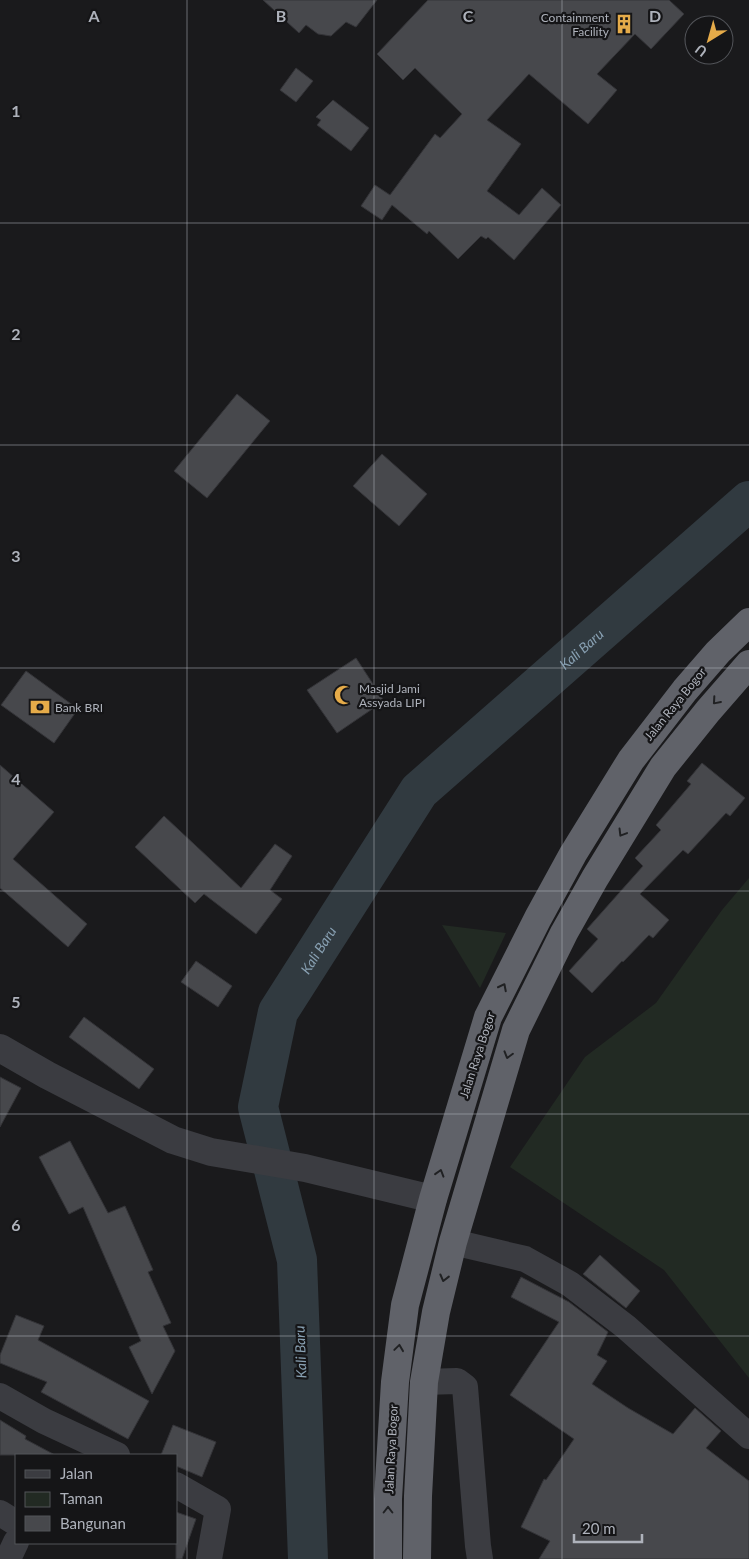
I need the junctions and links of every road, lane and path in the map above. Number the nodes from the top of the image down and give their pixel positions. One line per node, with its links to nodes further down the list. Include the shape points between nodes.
1 (749, 622): 4 (highway, Jalan Raya Bogor, one-way to 1, via 488,1017 573,854 637,752 685,690)
2 (749, 664): 5 (highway, one-way to 5, via 662,767 564,933 516,1030)
3 (0, 1048): 4 (street, via 173,1140 211,1152 305,1168)
4 (433, 1198): 16 (highway, Jalan Raya Bogor, one-way to 4, via 394,1382 406,1305)
5 (453, 1242): 6 (highway, one-way to 6); 8 (street, via 524,1259 570,1284 626,1327)
6 (424, 1382): 17 (highway); 18 (street, via 457,1381 465,1387)
7 (0, 1396): 9 (street)
8 (749, 1436)
9 (115, 1454)
10 (178, 1485): 15 (street, via 218,1509)
11 (0, 1512): 12 (street)
12 (15, 1522)
13 (15, 1544): 14 (street)
14 (8, 1559)
15 (209, 1559)
16 (388, 1559)
17 (417, 1559)
18 (480, 1559)

